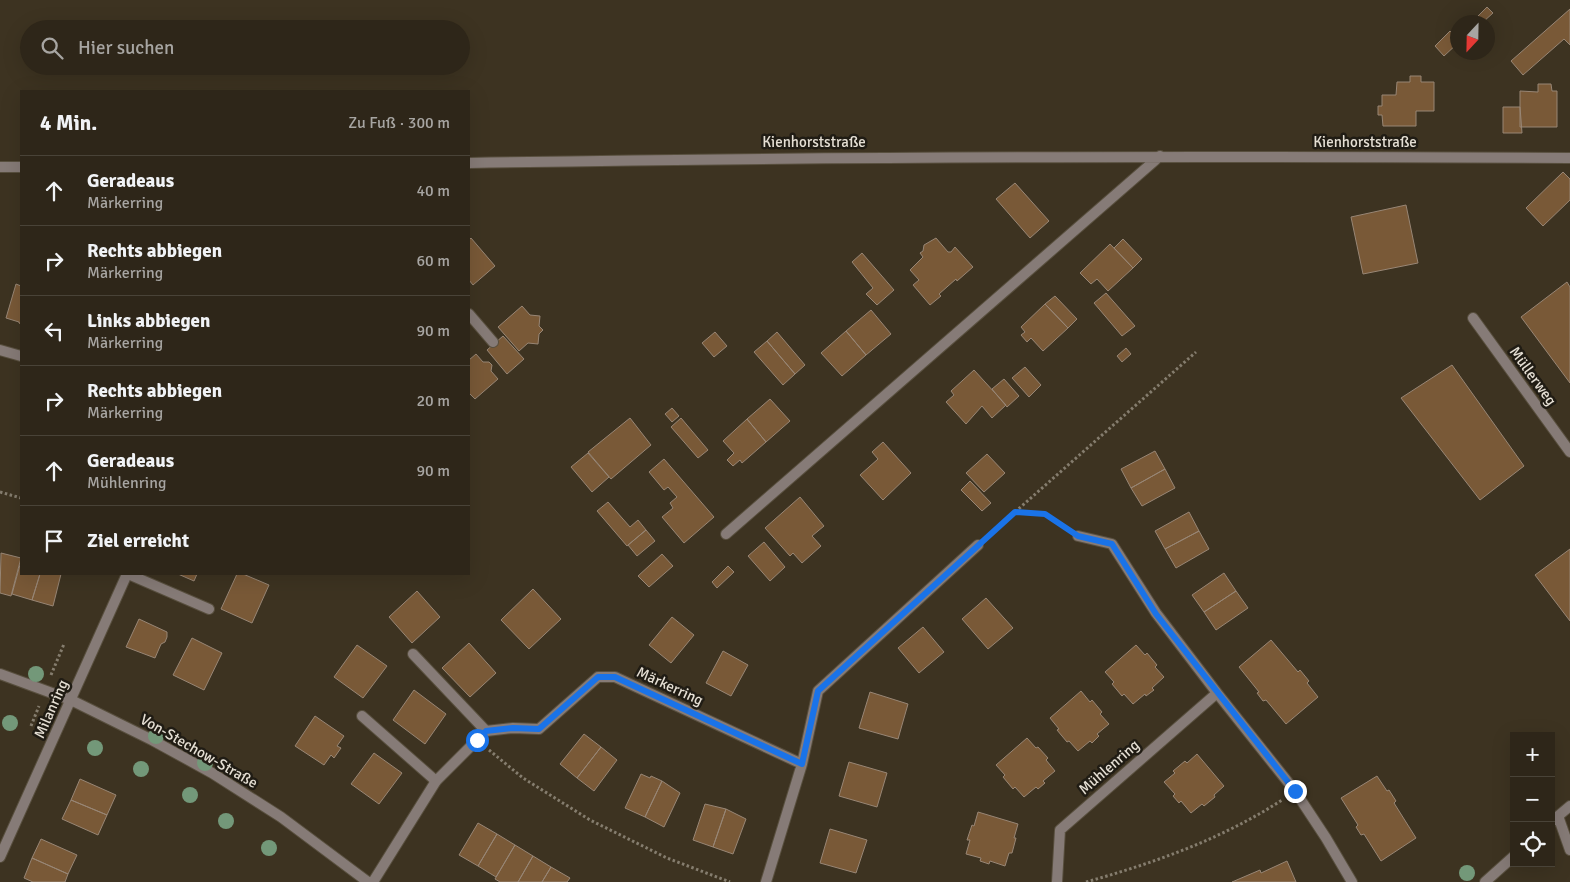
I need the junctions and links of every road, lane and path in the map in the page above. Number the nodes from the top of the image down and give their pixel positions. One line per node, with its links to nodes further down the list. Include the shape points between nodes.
1 (1160, 156): 2 (street, Kienhorststraße); 3 (street, Kienhorststraße); 16 (street)
2 (1570, 158)
3 (470, 163)
4 (0, 167): 5 (street)
5 (20, 167)
6 (470, 315): 8 (street)
7 (1473, 318): 12 (street, Müllerweg)
8 (493, 342)
9 (0, 350): 11 (street)
10 (1196, 352): 15 (path)
11 (20, 356)
12 (1570, 452)
13 (0, 492): 14 (path)
14 (20, 498)
15 (1015, 512): 17 (path, via 1045,514); 18 (path)
16 (726, 534)
17 (1078, 536): 24 (street, via 1112,544 1156,614)
18 (978, 545): 29 (street, via 818,691)
19 (128, 575): 25 (street, Milanring)
20 (130, 575): 21 (street)
21 (209, 609)
22 (413, 654): 27 (street)
23 (0, 674): 25 (street, Von-Stechow-Straße)
24 (1217, 693): 31 (street); 41 (street, Mühlenring, via 1060,830)
25 (71, 700): 35 (street, Milanring); 37 (street, Von-Stechow-Straße, via 212,773 281,817)
26 (362, 716): 30 (street)
27 (486, 731): 28 (street); 29 (street, Märkerring, via 539,729 598,677 615,677)
28 (477, 740): 30 (street); 39 (path, via 523,778 590,820 667,858)
29 (802, 764): 40 (street)
30 (436, 781): 38 (street)
31 (1295, 791): 42 (path, via 1240,824 1177,853); 43 (street)
32 (1570, 806): 33 (street)
33 (1555, 819): 34 (street)
34 (1570, 850)
35 (0, 857)
36 (1510, 860): 44 (street)
37 (368, 882)
38 (373, 882)
39 (730, 882)
40 (766, 882)
41 (1057, 882)
42 (1086, 882)
43 (1352, 882)
44 (1485, 882)

